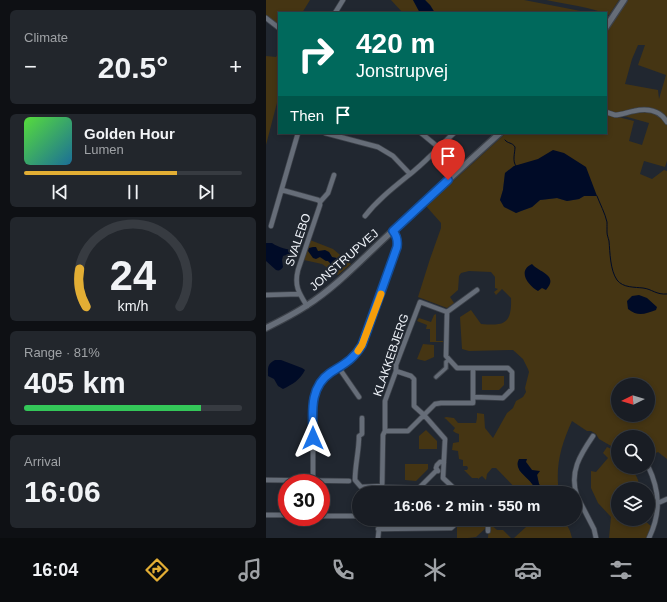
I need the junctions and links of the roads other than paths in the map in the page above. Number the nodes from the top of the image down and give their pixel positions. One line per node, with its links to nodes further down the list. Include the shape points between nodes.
1 (342, 0): 3 (street)
2 (624, 0): 5 (street)
3 (336, 12)
4 (266, 18): 6 (street)
5 (607, 25)
6 (278, 27)
7 (607, 112): 8 (street, via 615,115 652,111 660,113)
8 (667, 122)
9 (298, 134): 18 (street)
10 (330, 134): 16 (street, via 378,147 393,156)
11 (422, 134): 14 (street)
12 (453, 134): 14 (street)
13 (499, 134): 15 (street, JONSTRUPVEJ)
14 (439, 147): 15 (street); 16 (street)
15 (461, 167): 22 (street, JONSTRUPVEJ)
16 (410, 174): 20 (street, via 372,206)
17 (334, 175): 19 (street, SVALEBO, via 328,193)
18 (282, 190): 19 (street, SVALEBO); 21 (street)
19 (320, 202): 24 (street, SVALEBO, via 296,277)
20 (365, 216)
21 (271, 226)
22 (393, 231): 26 (street, JONSTRUPVEJ, via 334,286); 30 (street, via 397,236 397,247 362,345 350,361)
23 (477, 290): 27 (street)
24 (299, 294): 25 (street); 26 (street, SVALEBO)
25 (266, 295)
26 (307, 306): 28 (street, JONSTRUPVEJ)
27 (447, 312): 29 (street, via 446,356); 32 (street, KLAKKEBJERG, via 420,302)
28 (266, 328)
29 (450, 361): 31 (street, via 457,368); 33 (street, via 446,362 446,367)
30 (339, 368): 34 (street); 43 (street, via 320,382 314,398)
31 (473, 368): 35 (street); 35 (street, via 508,368 512,372 512,389 503,398)
32 (396, 371): 36 (street, via 411,376 414,380 414,406); 38 (street, KLAKKEBJERG, via 385,401)
33 (436, 377)
34 (359, 397)
35 (473, 397): 36 (street, via 473,403 435,404)
36 (424, 416): 38 (street, via 408,431); 40 (street, via 445,439)
37 (362, 418): 49 (street, via 355,480)
38 (385, 431): 50 (street, KLAKKEBJERG)
39 (593, 436): 65 (street, via 579,457 574,480 577,496)
40 (444, 462): 41 (street, via 437,465); 42 (street)
41 (437, 470): 42 (street); 51 (street)
42 (444, 472): 52 (street, via 443,478)
43 (313, 474)
44 (652, 474): 54 (street)
45 (266, 480): 46 (street)
46 (278, 480)
47 (330, 481): 48 (street)
48 (349, 481)
49 (360, 486)
50 (382, 486)
51 (422, 486)
52 (452, 486)
53 (667, 499): 54 (street)
54 (658, 503): 66 (street)
55 (266, 515): 56 (street)
56 (278, 515)
57 (330, 516): 58 (street)
58 (352, 516)
59 (379, 526): 62 (street)
60 (452, 526): 62 (street)
61 (488, 526): 63 (street)
62 (378, 529): 64 (street)
63 (488, 531)
64 (378, 538)
65 (596, 538)
66 (649, 538)

